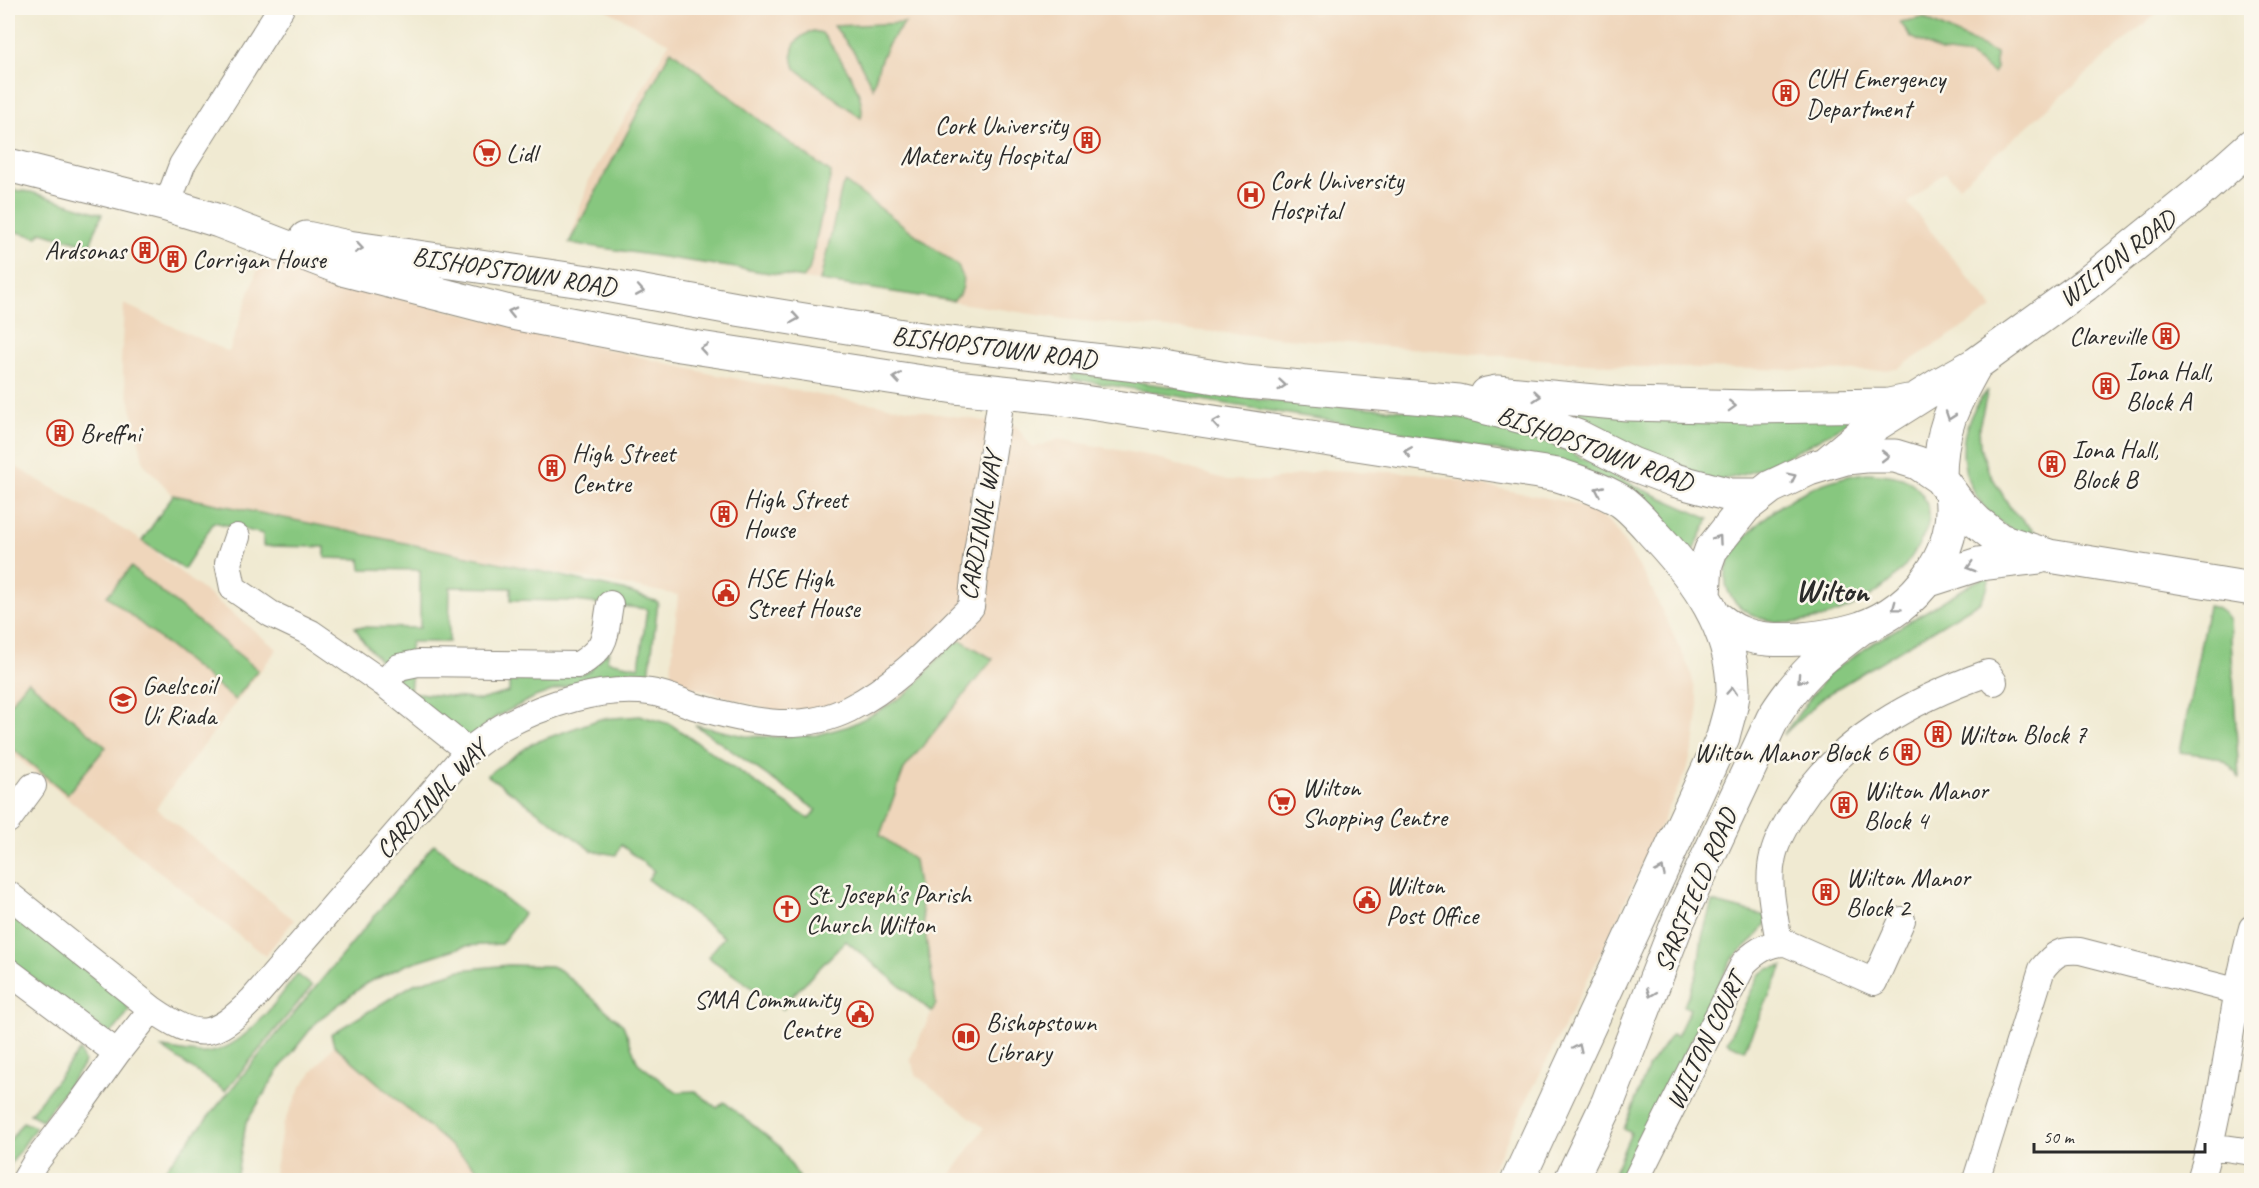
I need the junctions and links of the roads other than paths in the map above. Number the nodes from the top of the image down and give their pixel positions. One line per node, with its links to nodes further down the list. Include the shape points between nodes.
1 (281, 8): 4 (street, via 182,165)
2 (2252, 145): 6 (main road, WILTON ROAD, via 2085,285)
3 (8, 165): 4 (main road, BISHOPSTOWN ROAD)
4 (166, 206): 5 (main road, BISHOPSTOWN ROAD)
5 (219, 221): 7 (main road, BISHOPSTOWN ROAD, one-way to 5, via 680,345 518,314 346,270); 9 (main road, BISHOPSTOWN ROAD, one-way to 9, via 348,246 589,282 940,342 1162,368 1245,382)
6 (1976, 364): 8 (main road, WILTON ROAD); 11 (main road, WILTON ROAD, one-way to 11, via 1950,411 1940,455)
7 (1002, 392): 18 (main road, BISHOPSTOWN ROAD, one-way to 7, via 1677,559 1624,503 1597,488 1558,475); 22 (street, CARDINAL WAY, via 971,607 883,688 849,710 783,724 748,720 651,692 613,692 542,708 500,728)
8 (1912, 400): 9 (main road, one-way to 8, via 1497,392 1627,404 1751,407 1889,405); 10 (main road, WILTON ROAD)
9 (1459, 401): 12 (main road, BISHOPSTOWN ROAD, via 1569,433 1674,480 1730,495)
10 (1827, 463): 11 (main road, one-way to 11, via 1846,458 1895,456 1918,463); 12 (main road, one-way to 10)
11 (1945, 486): 14 (main road, via 1977,522 2000,540); 15 (main road, WILTON ROAD, via 1953,511 1947,542)
12 (1760, 495): 18 (main road, one-way to 12, via 1706,564 1711,550 1739,514)
13 (237, 537): 21 (street, via 228,563 233,588 271,614 311,633)
14 (2049, 556): 15 (main road, one-way to 15, via 1979,564); 16 (main road)
15 (1926, 581): 19 (main road, one-way to 19, via 1888,614)
16 (2252, 589)
17 (610, 604): 21 (street, via 604,642 596,654 578,665 418,663 399,667)
18 (1710, 606): 19 (main road, via 1739,632 1774,640 1818,637); 36 (main road, SARSFIELD ROAD, one-way to 18, via 1723,737 1734,690 1730,652)
19 (1861, 628): 37 (main road, SARSFIELD ROAD, one-way to 37, via 1815,663 1773,718 1679,919 1608,1102)
20 (1994, 682): 28 (street, via 1988,673 1943,690 1895,715 1850,745 1810,789 1788,821 1773,856 1771,894)
21 (383, 683): 22 (street)
22 (468, 751): 31 (street, CARDINAL WAY, via 253,999 231,1019 206,1032 188,1031)
23 (33, 786): 24 (street)
24 (8, 820)
25 (8, 894): 31 (street, CARDINAL WAY)
26 (1902, 920): 28 (street, via 1875,982 1793,945)
27 (2252, 928): 30 (street)
28 (1779, 943): 38 (street, WILTON COURT, via 1744,963)
29 (8, 971): 32 (street)
30 (2236, 991): 33 (street); 39 (street, via 2080,951 2056,954 2042,969)
31 (152, 1009): 32 (street)
32 (117, 1053): 35 (street)
33 (2211, 1146): 34 (street); 40 (street)
34 (2252, 1152)
35 (25, 1180)
36 (1518, 1180)
37 (1571, 1180)
38 (1636, 1180)
39 (1976, 1180)
40 (2200, 1180)

